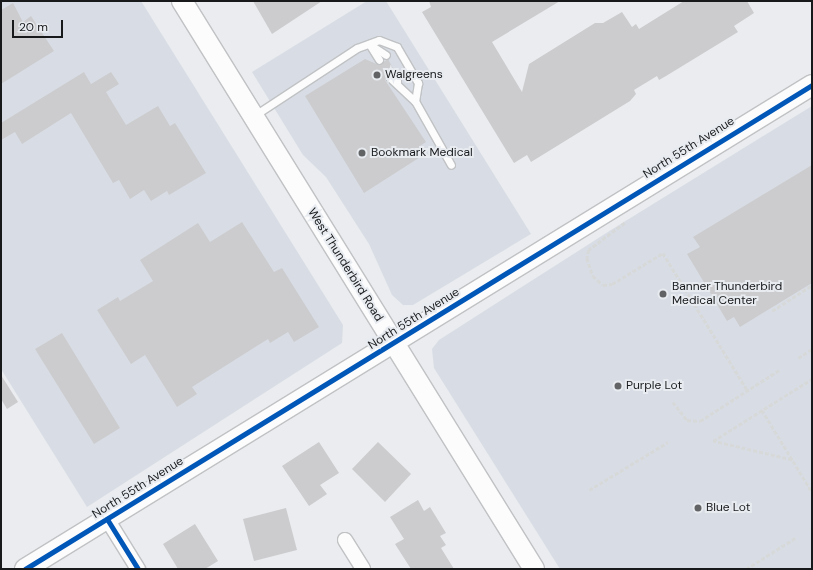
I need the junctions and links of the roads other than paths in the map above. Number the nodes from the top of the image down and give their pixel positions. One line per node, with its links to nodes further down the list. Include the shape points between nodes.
1 (182, 1): 10 (street, West Thunderbird Road)
2 (369, 44): 3 (lane); 4 (lane); 9 (lane, via 379,40 397,47 418,84); 10 (lane)
3 (386, 55)
4 (379, 60)
5 (397, 74): 7 (lane)
6 (390, 78): 7 (lane)
7 (397, 82): 9 (lane)
8 (812, 85): 12 (street, North 55th Avenue)
9 (415, 101): 11 (lane)
10 (253, 116): 12 (street, West Thunderbird Road)
11 (451, 165)
12 (393, 343): 13 (street, North 55th Avenue); 18 (street, West Thunderbird Road)
13 (107, 519): 15 (street, North 55th Avenue); 16 (street)
14 (345, 540): 17 (street)
15 (25, 569)
16 (138, 569)
17 (363, 569)
18 (534, 569)

